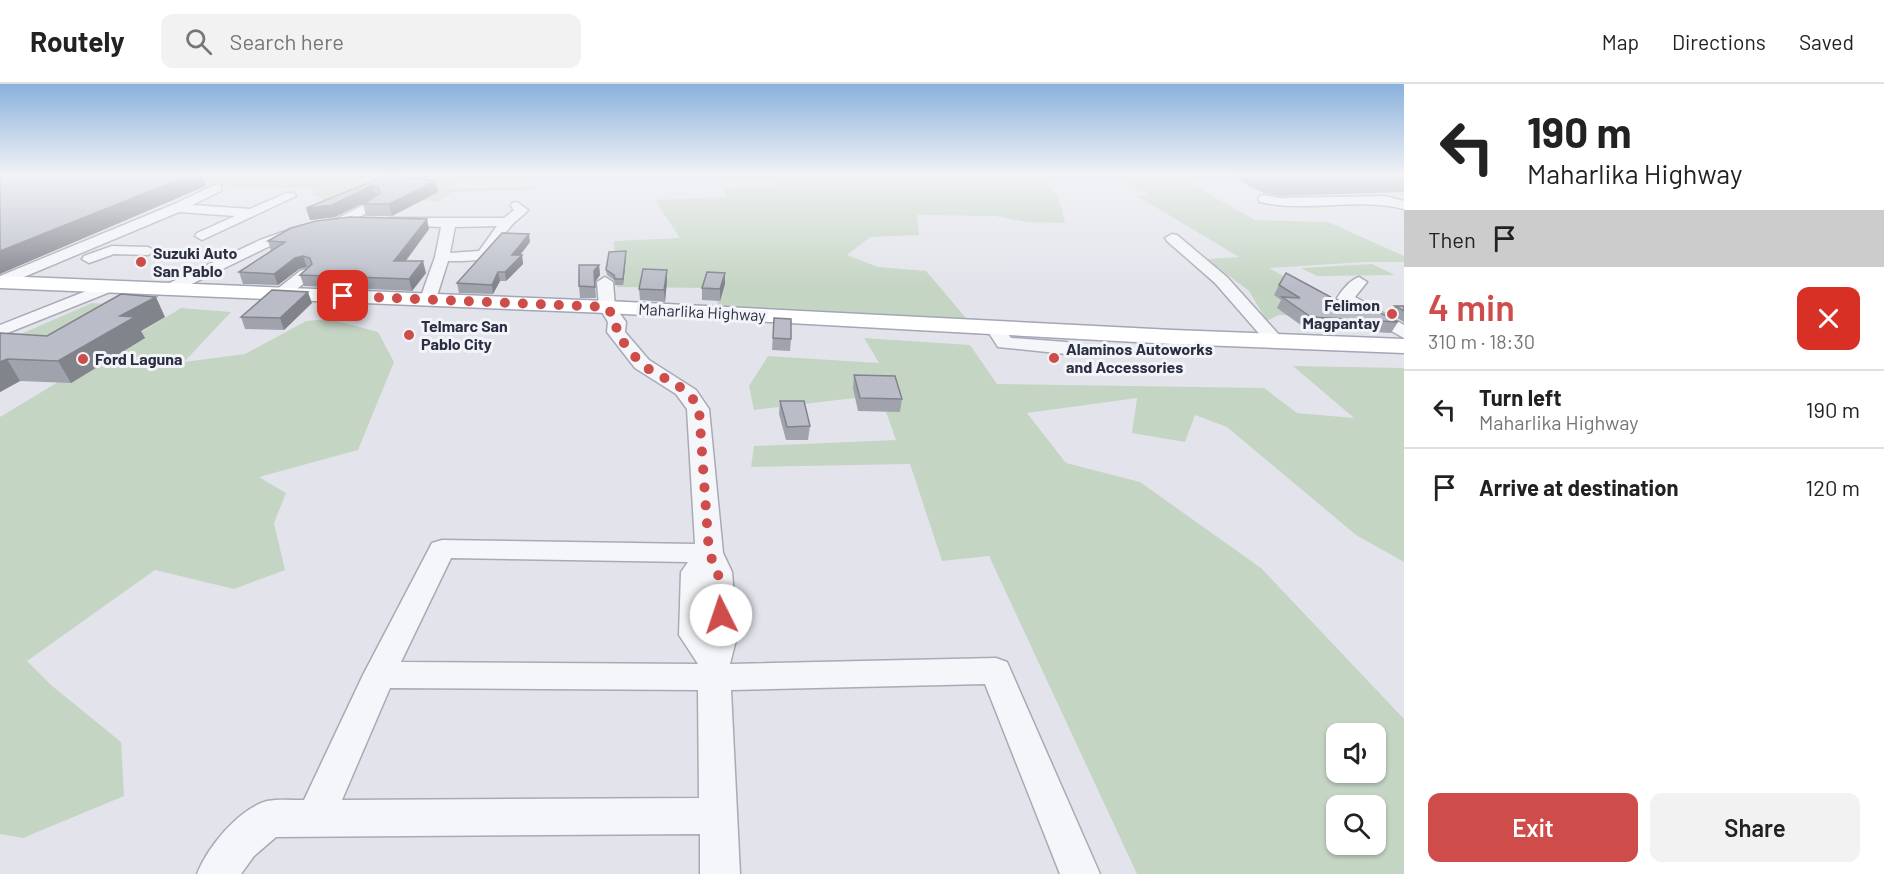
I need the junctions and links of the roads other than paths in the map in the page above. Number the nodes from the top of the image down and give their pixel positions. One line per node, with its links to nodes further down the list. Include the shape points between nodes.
1 (171, 211): 18 (street)
2 (220, 211): 7 (street)
3 (257, 211): 7 (street)
4 (361, 211): 9 (street)
5 (396, 211): 8 (street)
6 (521, 211): 10 (street)
7 (252, 213): 12 (street)
8 (386, 221): 9 (street); 11 (street)
9 (340, 222): 22 (street, via 273,240)
10 (507, 222): 11 (street); 14 (street, via 480,256)
11 (449, 223): 14 (street)
12 (202, 236)
13 (1172, 238): 30 (street, via 1221,280)
14 (442, 257): 25 (street)
15 (74, 265): 18 (street)
16 (0, 269): 18 (street)
17 (306, 274): 23 (street)
18 (30, 276): 19 (main road, Maharlika Highway); 24 (main road, Maharlika Highway)
19 (0, 282)
20 (604, 282): 26 (street)
21 (1359, 282): 29 (street, via 1345,298)
22 (169, 289): 23 (main road, Maharlika Highway); 24 (main road, Maharlika Highway, via 146,288)
23 (282, 293): 25 (main road, Maharlika Highway)
24 (113, 296): 28 (street)
25 (428, 299): 26 (main road, Maharlika Highway)
26 (607, 307): 27 (main road, Maharlika Highway); 33 (street, via 617,322 616,332 633,355 693,397 699,409)
27 (994, 327): 30 (main road, Maharlika Highway); 32 (street, via 1005,343)
28 (0, 331)
29 (1404, 333)
30 (1275, 341): 31 (main road, Maharlika Highway)
31 (1404, 346)
32 (1066, 348)
33 (709, 553): 34 (street, via 695,572 694,634); 35 (street, via 442,549)
34 (714, 669): 35 (street); 36 (street); 40 (street, via 996,671)
35 (379, 675): 37 (street)
36 (718, 816): 37 (street); 39 (street)
37 (315, 818): 38 (street, via 268,819 240,843)
38 (217, 874)
39 (720, 874)
40 (1080, 874)

